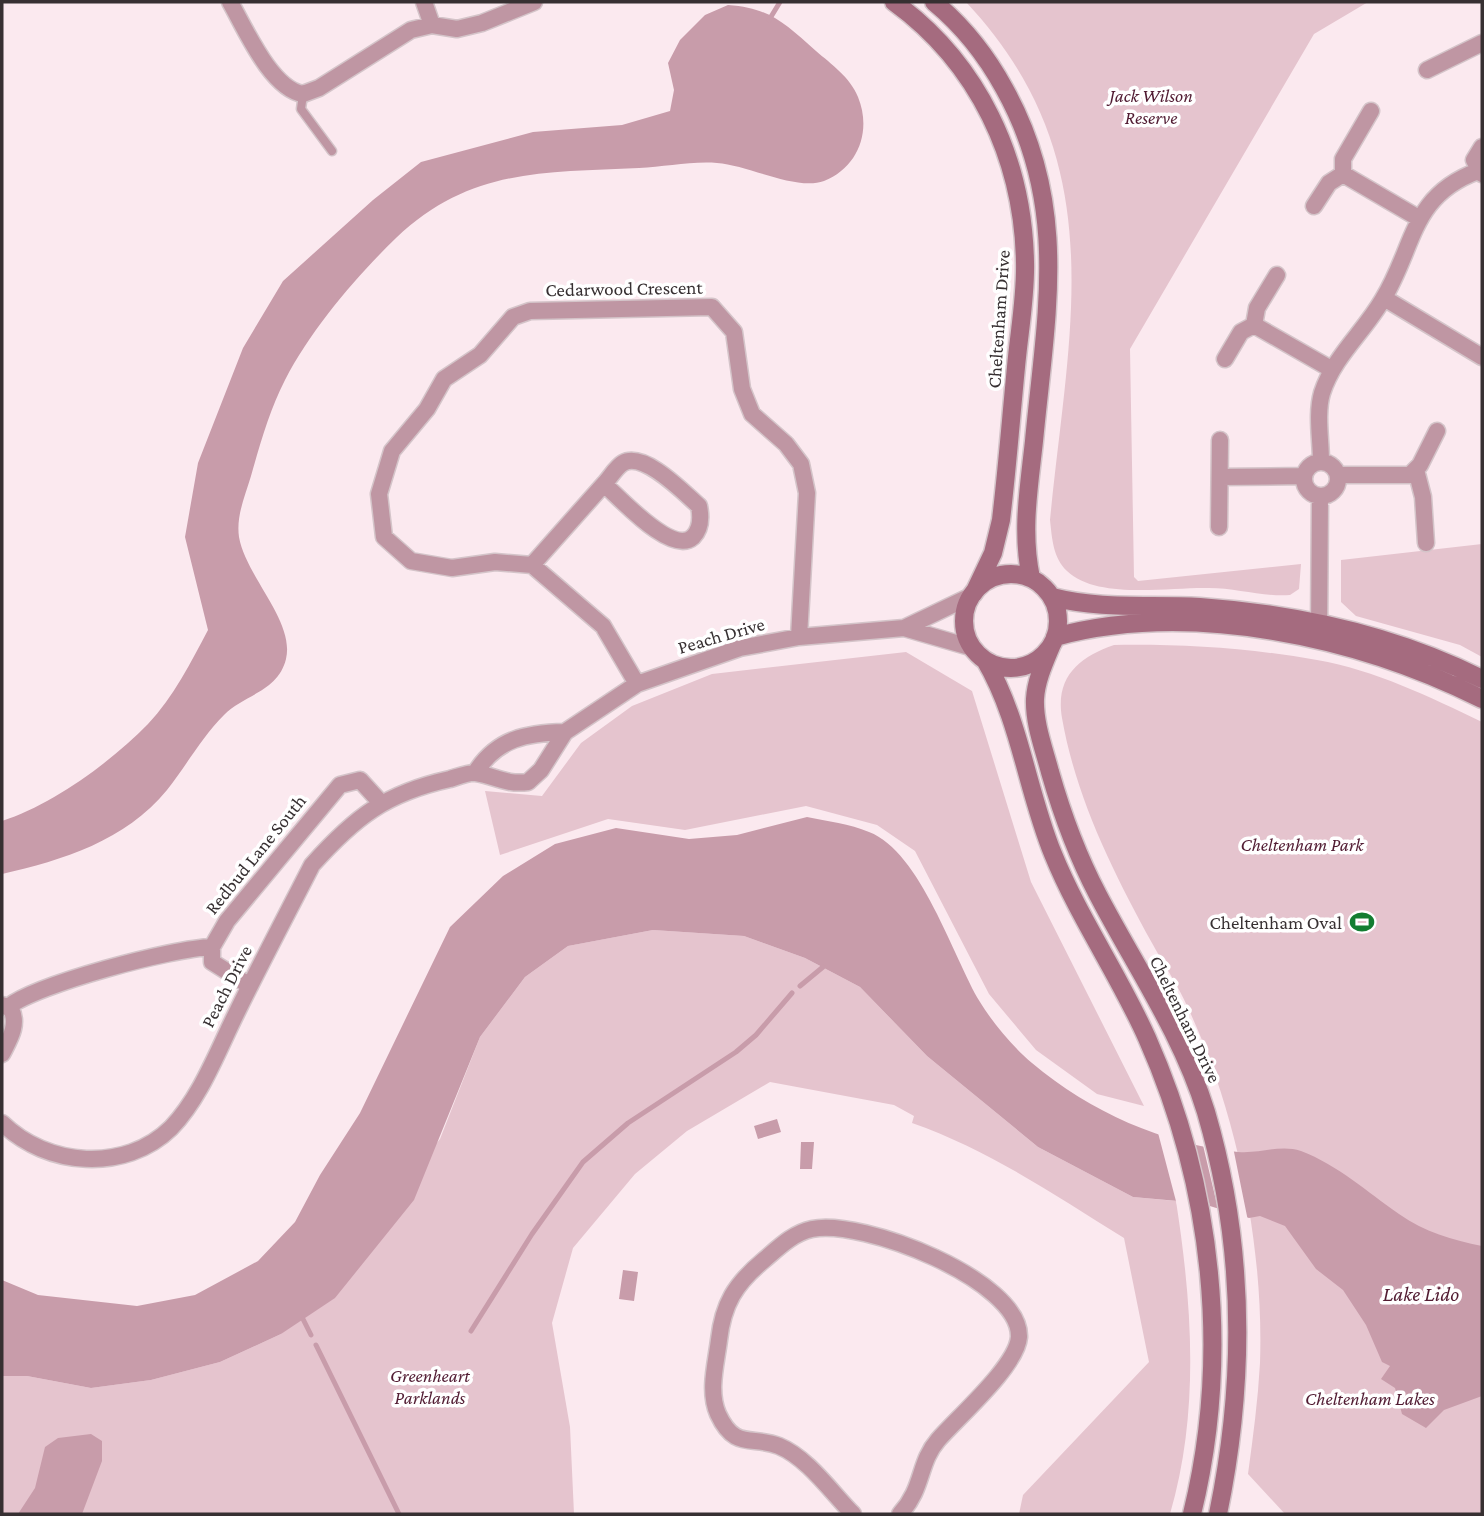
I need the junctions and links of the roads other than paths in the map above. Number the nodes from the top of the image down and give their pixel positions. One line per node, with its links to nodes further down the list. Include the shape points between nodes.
1 (230, 2): 9 (street, via 284,87)
2 (424, 2): 6 (street)
3 (534, 2): 6 (street, via 457,29)
4 (894, 2): 36 (main road, Cheltenham Drive, via 940,41 973,83 1009,156 1021,209 1025,265 1001,520 988,567)
5 (934, 2): 35 (main road, via 981,50 1010,99 1033,150 1046,203 1048,291 1024,527)
6 (432, 25): 9 (street, via 411,30 319,88)
7 (1482, 43): 8 (street)
8 (1427, 70)
9 (301, 94): 12 (lane, via 301,109)
10 (1371, 111): 14 (street, via 1343,159)
11 (1482, 147): 13 (street, via 1474,160)
12 (332, 151)
13 (1480, 173): 16 (street, via 1454,180)
14 (1343, 174): 15 (street, via 1329,183); 16 (street)
15 (1314, 206)
16 (1420, 219): 18 (street)
17 (1277, 275): 19 (street)
18 (1384, 299): 20 (street); 22 (street)
19 (1254, 325): 21 (street, via 1241,332); 22 (street)
20 (1482, 357)
21 (1225, 359)
22 (1331, 369): 25 (street, via 1320,402)
23 (1437, 431): 26 (street)
24 (1220, 440): 29 (street)
25 (1321, 462): 27 (street, via 1330,464); 28 (street, via 1313,464)
26 (1416, 470): 27 (street, via 1399,477); 33 (street)
27 (1338, 475): 31 (street, via 1336,488)
28 (1304, 476): 29 (street); 31 (street, via 1310,492)
29 (1220, 477): 32 (street)
30 (604, 484): 30 (street, via 622,463 646,462 699,506 698,530 680,543 667,539); 34 (street)
31 (1320, 496): 38 (street)
32 (1219, 527)
33 (1426, 542)
34 (532, 565): 40 (street, Cedarwood Crescent, via 495,562 452,568 411,561 384,537 379,494 392,451 427,409 444,379 480,355 513,317 530,311 712,307 734,332 742,389 752,414 801,464 807,493); 45 (street, via 603,625)
35 (1031, 578): 36 (main road, via 996,576); 37 (main road)
36 (973, 594): 39 (street, Peach Drive); 43 (main road, via 965,625)
37 (1052, 597): 38 (main road, via 1092,606 1246,610); 41 (main road, via 1058,619)
38 (1320, 622): 42 (street); 44 (main road, via 1392,643)
39 (904, 628): 40 (street, Peach Drive); 43 (street, Peach Drive)
40 (799, 638): 45 (street, Peach Drive, via 740,648)
41 (1054, 641): 42 (main road, via 1107,625 1182,624 1241,627); 43 (main road, via 1038,659 1021,667 1002,667); 58 (main road, Cheltenham Drive, via 1035,699 1057,796 1083,865 1163,1012 1205,1109 1225,1188 1235,1251 1238,1373)
42 (1319, 641): 46 (main road, via 1412,668)
43 (979, 654): 57 (main road, via 1009,707 1025,773 1053,854 1131,1005 1175,1108 1193,1173 1207,1247 1213,1322 1210,1404)
44 (1482, 679)
45 (637, 684): 47 (street, Peach Drive)
46 (1482, 699)
47 (565, 732): 48 (street, Peach Drive, via 516,737 497,748); 48 (street, Peach Drive, via 528,782 503,782)
48 (475, 773): 49 (street, Peach Drive, via 412,788)
49 (381, 803): 50 (street, Redbud Lane South, via 360,780 340,785 244,900); 51 (street, Peach Drive, via 339,835 312,865)
50 (212, 947): 51 (street, via 215,966); 52 (street, via 148,956)
51 (250, 986): 54 (street, Peach Drive, via 188,1105 172,1127 150,1145 102,1160 69,1158 42,1148)
52 (5, 1006): 53 (street, via 13,1012 15,1023)
53 (2, 1054)
54 (2, 1123)
55 (853, 1514): 56 (street, via 805,1465 778,1446 744,1441 728,1431 712,1393 722,1318 734,1289 792,1237 823,1227 873,1234 925,1252 1003,1300 1016,1318 1019,1339 1010,1361 934,1444 915,1495)
56 (900, 1514)
57 (1192, 1514)
58 (1218, 1514)

